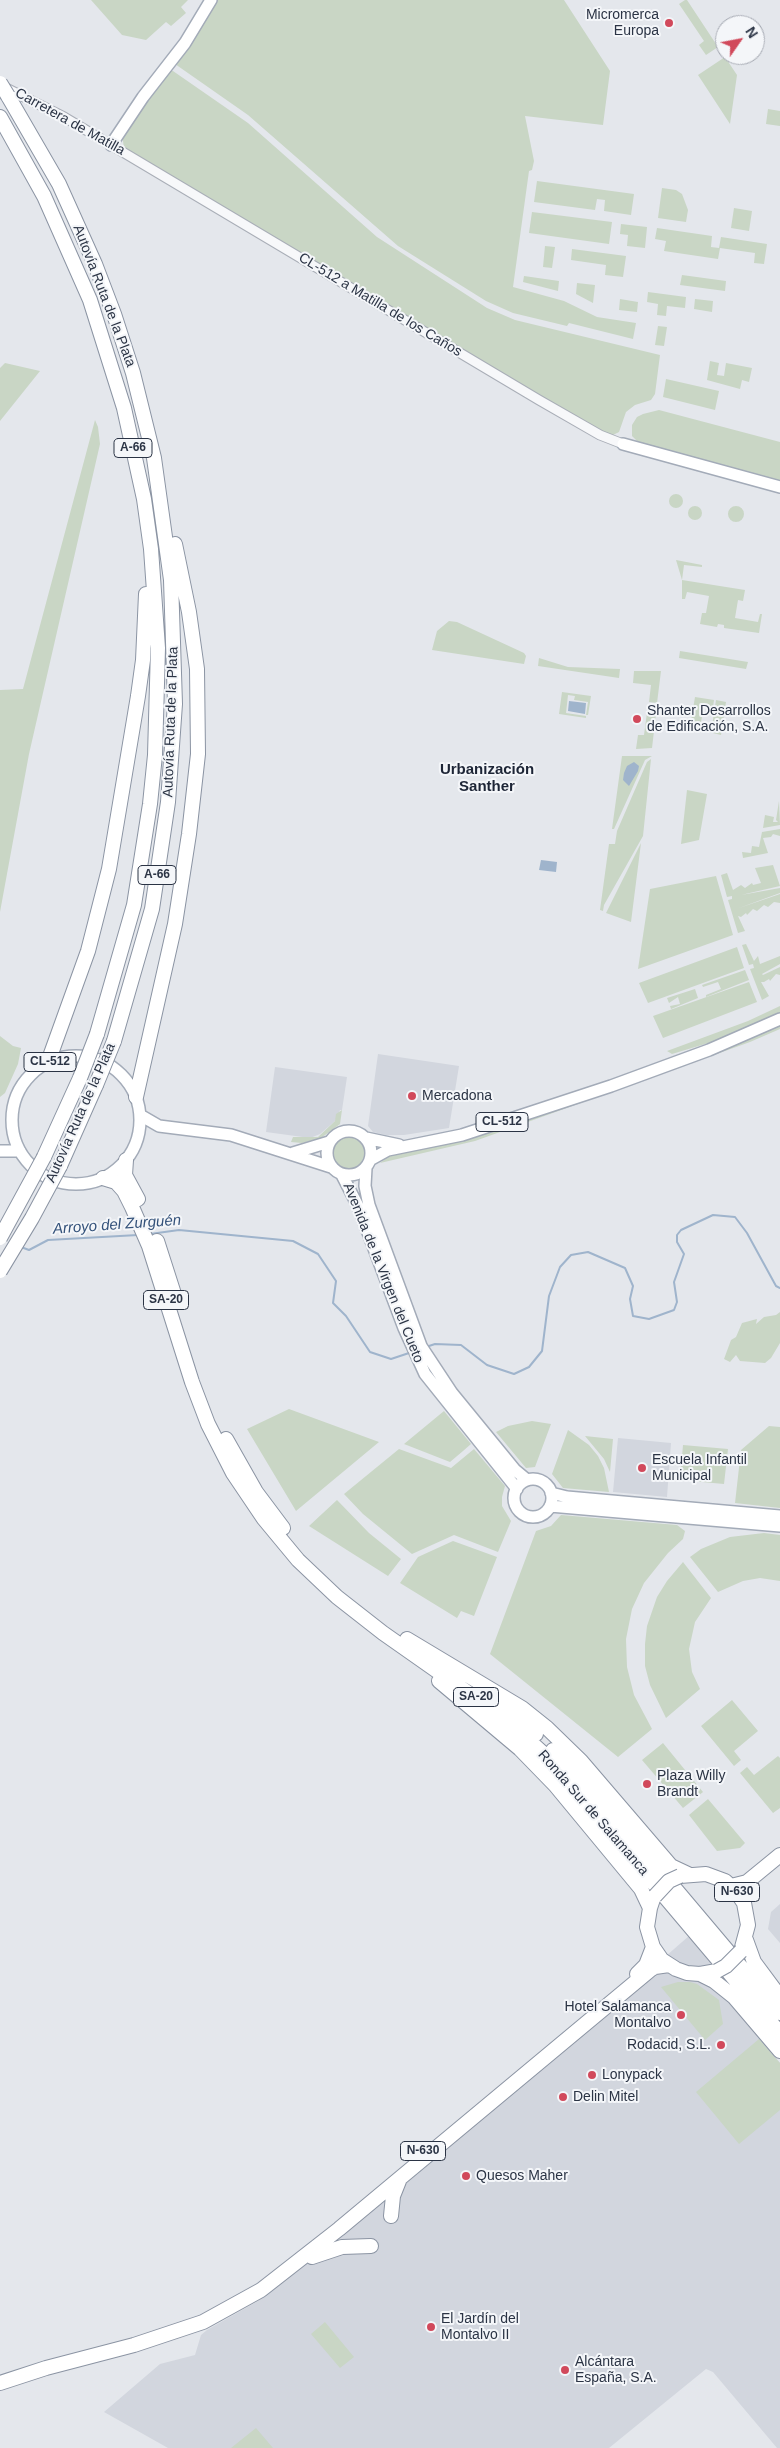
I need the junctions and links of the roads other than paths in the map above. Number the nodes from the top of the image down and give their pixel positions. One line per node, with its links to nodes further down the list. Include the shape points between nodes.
1 (211, 0): 4 (main road, via 186,43 143,97)
2 (3, 88): 4 (street, Carretera de Matilla, via 42,104); 7 (highway, Autovía Ruta de la Plata / A-66, via 59,184 81,231 114,314)
3 (0, 117): 6 (highway, Autovía Ruta de la Plata / A-66, via 66,240)
4 (111, 145): 5 (street, Carretera de Matilla)
5 (139, 161): 8 (street, CL-512 a Matilla de los Caños, via 562,413)
6 (110, 359): 14 (highway, via 144,537 147,566 143,651 118,820 100,910); 36 (highway, Autovía Ruta de la Plata / A-66, bridge, via 134,449 150,549 158,648 150,804 134,905 97,1034 44,1157)
7 (140, 398): 17 (highway, via 155,449 189,612 197,669 199,730 189,834 175,924); 37 (highway, Autovía Ruta de la Plata / A-66, bridge, via 157,477 171,580 175,704 168,802 152,909 114,1041 96,1085 60,1166)
8 (623, 444): 9 (main road)
9 (780, 487)
10 (780, 1019): 11 (main road, CL-512)
11 (724, 1043): 12 (main road, CL-512); 13 (main road, CL-512)
12 (698, 1054): 13 (main road, via 668,1061); 15 (main road, CL-512)
13 (663, 1059): 15 (main road, via 660,1064); 16 (main road, CL-512)
14 (48, 1062): 17 (main road, CL-512, via 70,1056 98,1060 119,1072); 20 (main road, CL-512, via 28,1077 18,1093 13,1110)
15 (628, 1079): 16 (main road, CL-512)
16 (597, 1089): 25 (main road, CL-512, via 462,1136)
17 (136, 1097): 18 (main road, CL-512)
18 (140, 1114): 19 (main road); 21 (main road, CL-512)
19 (159, 1126): 21 (main road); 28 (main road, via 231,1135)
20 (14, 1134): 24 (main road); 27 (main road, CL-512)
21 (139, 1134): 29 (main road, CL-512)
22 (366, 1138): 23 (main road, CL-512, via 346,1131); 25 (main road, CL-512); 30 (main road, via 370,1145)
23 (329, 1142): 28 (main road, CL-512); 31 (main road, via 326,1154)
24 (0, 1145)
25 (404, 1145): 30 (main road, CL-512, via 388,1150)
26 (0, 1151): 27 (main road)
27 (20, 1151): 33 (main road, CL-512, via 42,1174 59,1181 88,1183)
28 (290, 1154): 31 (main road)
29 (126, 1160): 33 (main road, CL-512); 35 (highway, Ronda Sur de Salamanca / SA-20, via 125,1175)
30 (368, 1164): 32 (main road, CL-512, via 355,1175); 34 (main road, Avenida de la Virgen del Cueto)
31 (331, 1167): 32 (main road)
32 (342, 1175): 34 (main road, Avenida de la Virgen del Cueto)
33 (103, 1178): 35 (highway, Ronda Sur de Salamanca / SA-20, via 116,1182)
34 (364, 1205): 39 (main road, Avenida de la Virgen del Cueto, via 408,1326)
35 (146, 1225): 38 (highway, Ronda Sur de Salamanca / SA-20)
36 (0, 1238)
37 (0, 1270)
38 (188, 1357): 46 (highway, Ronda Sur de Salamanca / SA-20, via 198,1400 219,1447 264,1519 318,1580); 47 (highway, Ronda Sur de Salamanca / SA-20, via 216,1421 272,1514 323,1572)
39 (429, 1370): 40 (main road, Avenida de la Virgen del Cueto); 41 (main road, Avenida de la Virgen del Cueto)
40 (527, 1480): 41 (main road); 42 (main road, via 541,1481)
41 (517, 1489): 43 (main road, via 516,1508 527,1516 538,1516)
42 (551, 1493): 43 (main road); 44 (main road, via 575,1498)
43 (550, 1506): 45 (main road)
44 (780, 1516)
45 (780, 1526)
46 (383, 1633): 52 (highway, via 536,1765); 60 (highway, Ronda Sur de Salamanca / SA-20, via 504,1718 546,1756)
47 (407, 1639): 50 (highway, via 522,1708 547,1728 581,1761 671,1866); 59 (highway, Ronda Sur de Salamanca / SA-20, via 514,1714 553,1750)
48 (780, 1856): 51 (highway, N-630, via 747,1882)
49 (780, 1864): 53 (highway, N-630, via 754,1886)
50 (684, 1875): 51 (highway, N-630, via 715,1876); 52 (highway, bridge, via 669,1881)
51 (731, 1886): 53 (highway, N-630)
52 (652, 1902): 55 (highway, via 647,1927)
53 (744, 1903): 54 (highway, N-630, via 748,1925)
54 (743, 1945): 57 (highway, bridge, via 726,1966); 58 (highway)
55 (653, 1947): 56 (highway); 62 (highway, N-630, via 644,1968)
56 (669, 1965): 57 (highway, via 687,1973); 63 (highway, N-630, via 650,1970)
57 (700, 1974): 61 (highway, via 734,1997)
58 (780, 1996)
59 (780, 2013)
60 (780, 2033)
61 (780, 2051)
62 (452, 2126): 64 (highway, via 371,2198); 67 (highway, N-630)
63 (400, 2178): 64 (highway, N-630); 65 (highway, via 393,2196)
64 (365, 2213): 67 (highway, via 354,2212); 68 (highway, N-630)
65 (391, 2216)
66 (371, 2246): 68 (highway, via 342,2247 324,2252)
67 (305, 2249): 69 (highway, N-630, via 252,2289)
68 (275, 2280): 69 (highway, N-630, via 225,2311)
69 (174, 2332): 70 (highway, N-630)
70 (0, 2383)

